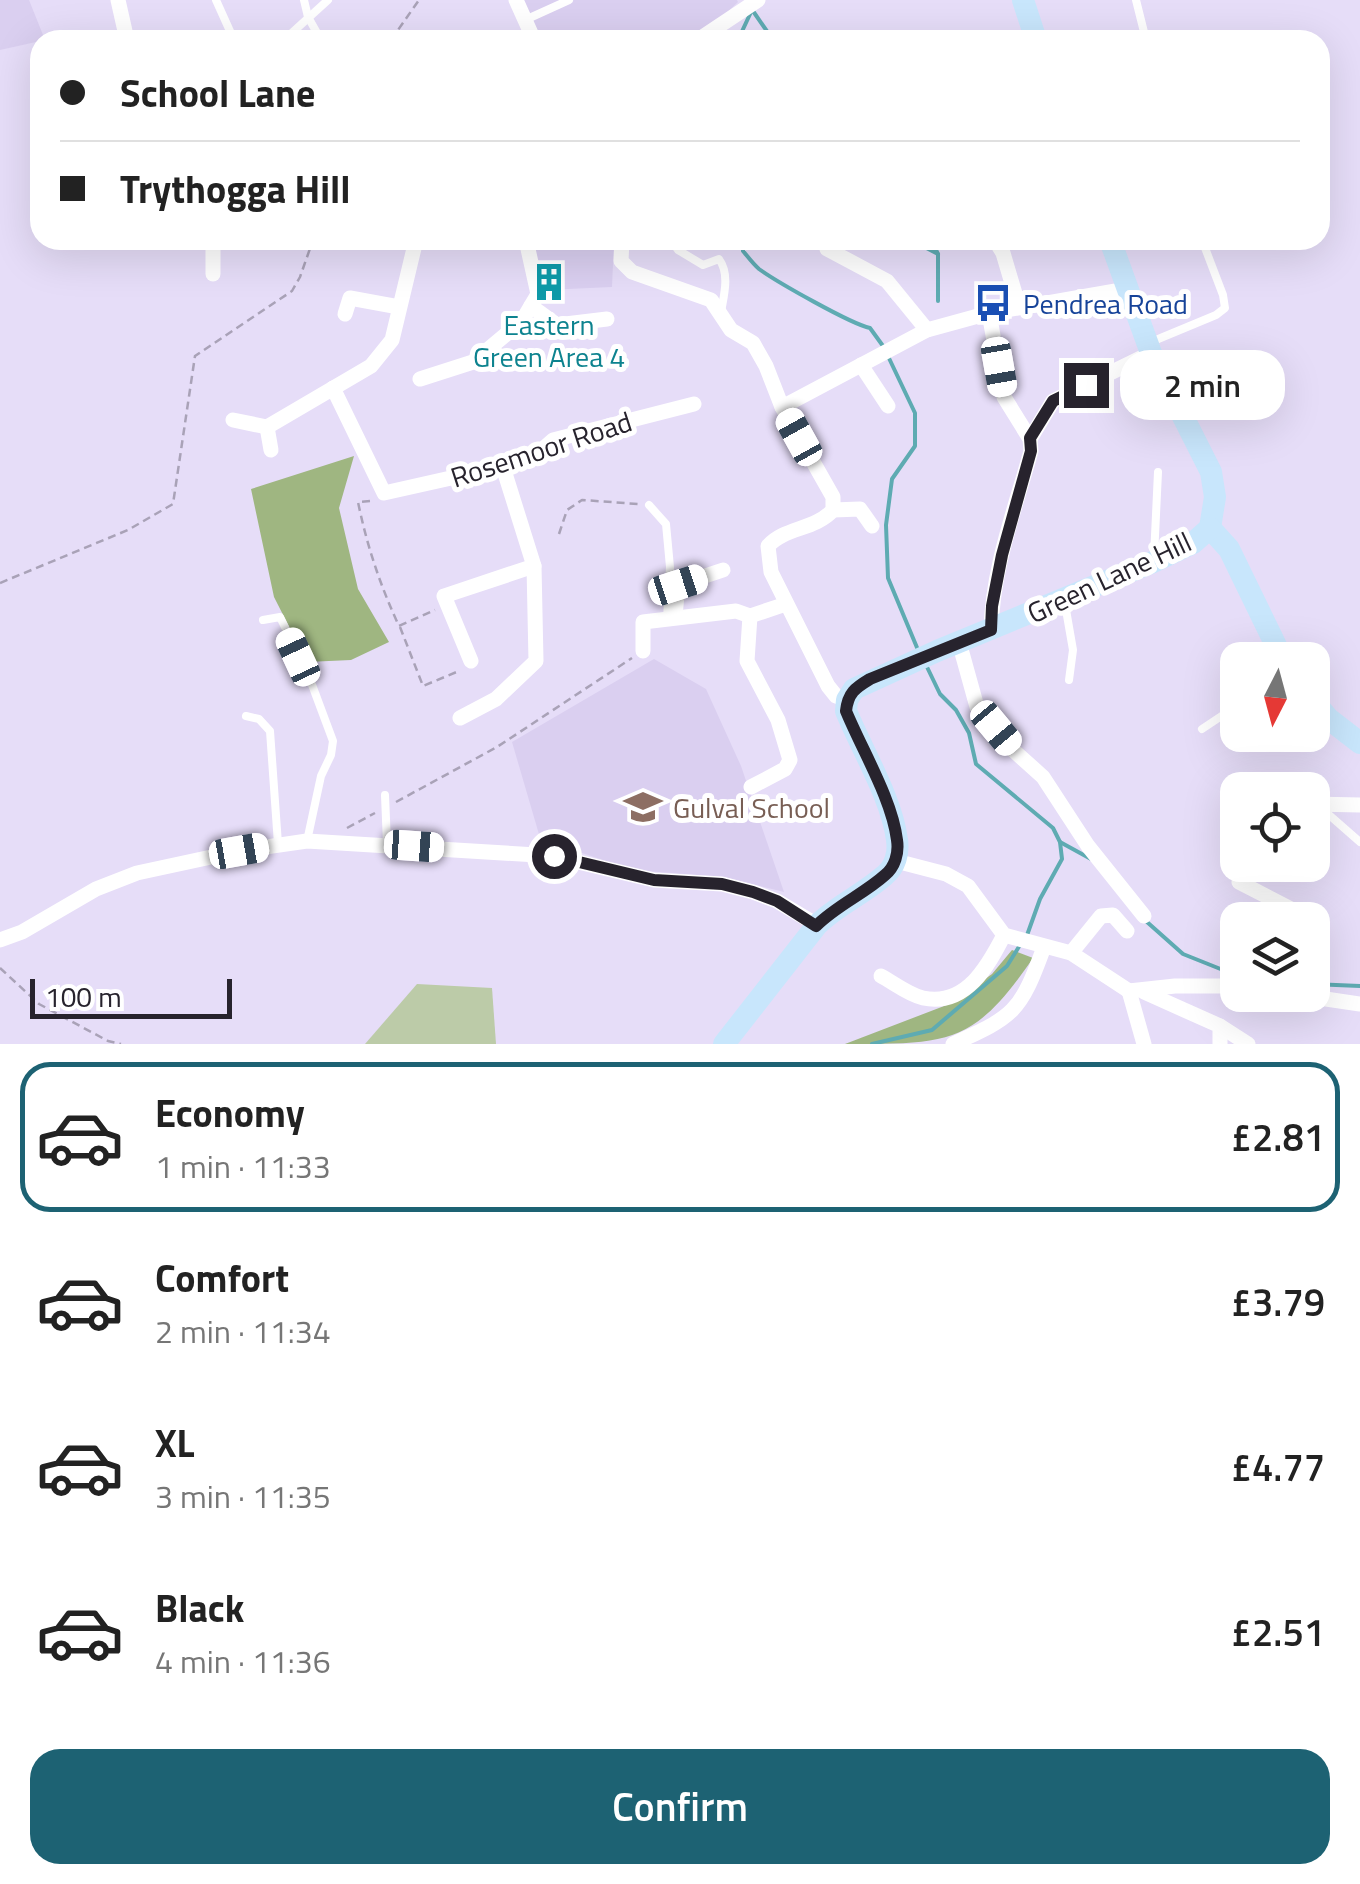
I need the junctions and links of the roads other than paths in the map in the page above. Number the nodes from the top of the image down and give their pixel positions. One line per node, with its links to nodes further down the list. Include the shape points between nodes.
1 (118, 0): 12 (street)
2 (216, 0): 13 (lane)
3 (304, 0): 10 (lane)
4 (328, 0): 10 (lane)
5 (516, 0): 11 (street)
6 (569, 0): 11 (lane)
7 (757, 0): 17 (street)
8 (1023, 0): 18 (main road)
9 (1136, 0): 19 (lane)
10 (308, 16): 14 (lane); 15 (lane)
11 (525, 20): 16 (street)
12 (125, 30)
13 (230, 30)
14 (294, 30)
15 (316, 30)
16 (530, 30)
17 (712, 30)
18 (1033, 30)
19 (1144, 30)
20 (213, 250): 29 (street)
21 (413, 250): 32 (street)
22 (528, 250): 31 (street, via 538,294)
23 (622, 250): 36 (street, via 632,272 710,300)
24 (678, 250): 36 (lane, via 703,264 723,262)
25 (829, 250): 38 (street, via 888,282)
26 (1001, 250): 33 (street)
27 (1113, 250): 30 (main road)
28 (1205, 250): 39 (lane, via 1225,308)
29 (213, 274)
30 (1126, 289): 33 (street); 39 (main road)
31 (531, 306): 37 (street, via 557,325); 41 (street, via 474,362)
32 (399, 307): 35 (street, via 350,298); 42 (street, via 392,340 371,366)
33 (1019, 307): 34 (street)
34 (989, 312): 38 (street); 48 (street, via 1004,397)
35 (346, 314)
36 (720, 317): 45 (street, via 752,343)
37 (607, 320)
38 (927, 330): 40 (street)
39 (1149, 348): 48 (street, via 1053,401); 55 (main road, via 1211,472)
40 (861, 365): 44 (street); 45 (street)
41 (420, 379)
42 (333, 388): 47 (street); 50 (street, Rosemoor Road, via 384,493)
43 (694, 404): 50 (street, Rosemoor Road, via 553,440 536,455)
44 (888, 406)
45 (782, 407): 53 (street, via 833,497)
46 (234, 420): 47 (street)
47 (266, 426): 49 (street)
48 (1030, 438): 66 (street)
49 (272, 450)
50 (504, 466): 57 (street)
51 (1158, 472): 56 (lane)
52 (650, 505): 64 (lane, via 666,524)
53 (833, 510): 54 (street, via 860,509); 62 (street, via 823,522 768,546)
54 (872, 526)
55 (1210, 528): 56 (main road, Green Lane Hill); 68 (main road, via 1229,550)
56 (1153, 562): 60 (main road, Green Lane Hill)
57 (534, 566): 61 (street); 75 (street, via 536,661 496,699)
58 (724, 570): 64 (street, via 678,585)
59 (438, 578): 61 (street)
60 (1064, 600): 66 (main road, Green Lane Hill); 71 (lane, via 1074,650)
61 (446, 601): 70 (street)
62 (786, 604): 63 (street); 72 (street, via 828,686)
63 (750, 616): 64 (street); 79 (street, via 746,661 778,720 790,760)
64 (671, 617): 69 (street, via 643,622)
65 (263, 620): 84 (lane, via 280,617 333,741 321,776)
66 (991, 630): 67 (main road, Green Lane Hill)
67 (959, 642): 72 (main road, Green Lane Hill, via 854,688); 91 (street, via 978,707 1043,777)
68 (1274, 642)
69 (642, 651)
70 (471, 660)
71 (1069, 680)
72 (847, 700): 88 (main road, via 892,820)
73 (246, 716): 86 (lane, via 270,731)
74 (1220, 716): 77 (lane)
75 (460, 718)
76 (1330, 719): 78 (main road)
77 (1202, 728)
78 (1360, 743)
79 (751, 787)
80 (385, 794): 87 (lane)
81 (1330, 804): 82 (street)
82 (1360, 805)
83 (1330, 817): 85 (lane)
84 (316, 841): 86 (street); 87 (street)
85 (1360, 842)
86 (278, 844): 95 (street, via 137,873)
87 (387, 844): 92 (street, via 554,856 654,880 722,884 777,901)
88 (896, 861): 92 (main road); 94 (street, via 968,886)
89 (1239, 882): 90 (street)
90 (1278, 902)
91 (1144, 916)
92 (816, 926): 104 (main road)
93 (1127, 931): 97 (street, via 1113,915 1101,916)
94 (1007, 936): 96 (street); 98 (street, via 972,984 944,999 921,998)
95 (0, 940)
96 (1038, 945): 97 (street); 105 (street, via 1028,990 1008,1017)
97 (1072, 954): 100 (street)
98 (881, 976)
99 (1220, 986): 100 (street)
100 (1135, 991): 103 (street); 106 (street)
101 (1330, 1000): 102 (street)
102 (1360, 1004)
103 (1220, 1026): 107 (street); 108 (street)
104 (724, 1044)
105 (953, 1044)
106 (1144, 1044)
107 (1220, 1044)
108 (1248, 1044)

